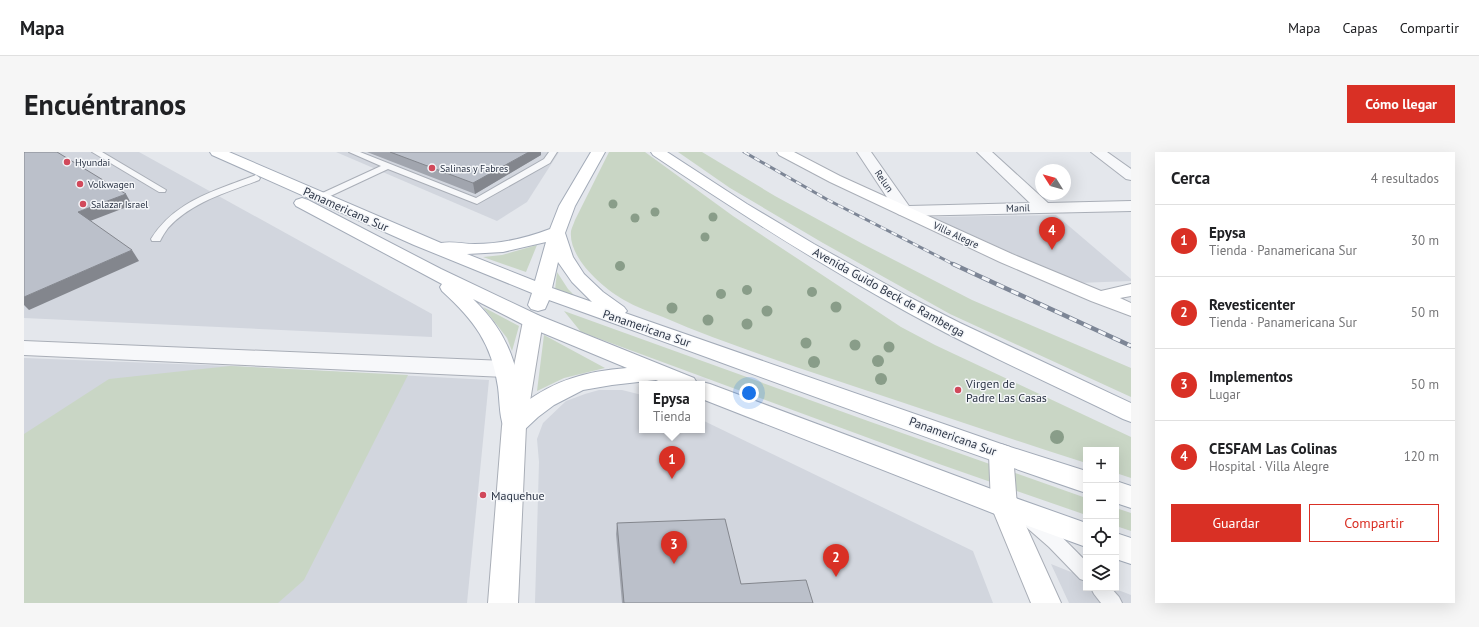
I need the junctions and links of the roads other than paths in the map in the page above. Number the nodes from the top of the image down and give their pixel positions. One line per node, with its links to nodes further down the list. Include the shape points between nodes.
1 (96, 152): 15 (lane)
2 (209, 152): 14 (main road, Panamericana Sur)
3 (217, 152): 16 (main road, Panamericana Sur)
4 (353, 152): 12 (lane)
5 (552, 152): 12 (lane, via 547,161 477,201)
6 (598, 152): 20 (main road, via 567,206)
7 (658, 152): 35 (main road, Avenida Guido Beck de Ramberga, via 808,248 902,301 966,335)
8 (784, 152): 19 (main road, Villa Alegre)
9 (864, 152): 19 (street, Relun)
10 (984, 152): 18 (street)
11 (1098, 152): 13 (street)
12 (388, 166): 16 (lane)
13 (1131, 176)
14 (256, 178): 21 (lane, via 182,212 165,224); 23 (main road, Panamericana Sur)
15 (162, 190)
16 (321, 197): 22 (main road, Panamericana Sur)
17 (1131, 206): 18 (street, Manil)
18 (1043, 207): 19 (street, Manil)
19 (904, 211): 26 (main road, Villa Alegre)
20 (557, 232): 22 (main road, via 525,243 485,248 452,247); 25 (main road); 29 (main road, via 563,256 581,282 607,304)
21 (156, 239)
22 (420, 241): 25 (main road, Panamericana Sur)
23 (435, 273): 28 (main road, Panamericana Sur); 31 (main road, via 487,327 498,345)
24 (1131, 290): 26 (main road)
25 (542, 292): 28 (main road); 29 (main road, Panamericana Sur)
26 (1098, 297): 27 (main road, Villa Alegre)
27 (1131, 310)
28 (533, 321): 32 (main road, Panamericana Sur); 36 (main road)
29 (642, 326): 37 (main road, Panamericana Sur)
30 (24, 348): 31 (street)
31 (505, 369): 36 (main road)
32 (661, 374): 33 (main road, Panamericana Sur); 36 (main road, via 612,376 578,383 548,396 529,410)
33 (678, 381)
34 (705, 391): 41 (main road)
35 (1131, 413)
36 (514, 426): 47 (main road)
37 (1001, 454): 38 (main road, Panamericana Sur); 41 (main road)
38 (1083, 481)
39 (1119, 493): 40 (main road)
40 (1131, 497)
41 (1012, 509): 42 (main road); 45 (lane, via 1055,542); 48 (main road)
42 (1083, 534)
43 (1119, 547): 44 (main road)
44 (1131, 552)
45 (1083, 570)
46 (1103, 591): 49 (lane)
47 (504, 603)
48 (1046, 603)
49 (1113, 603)

